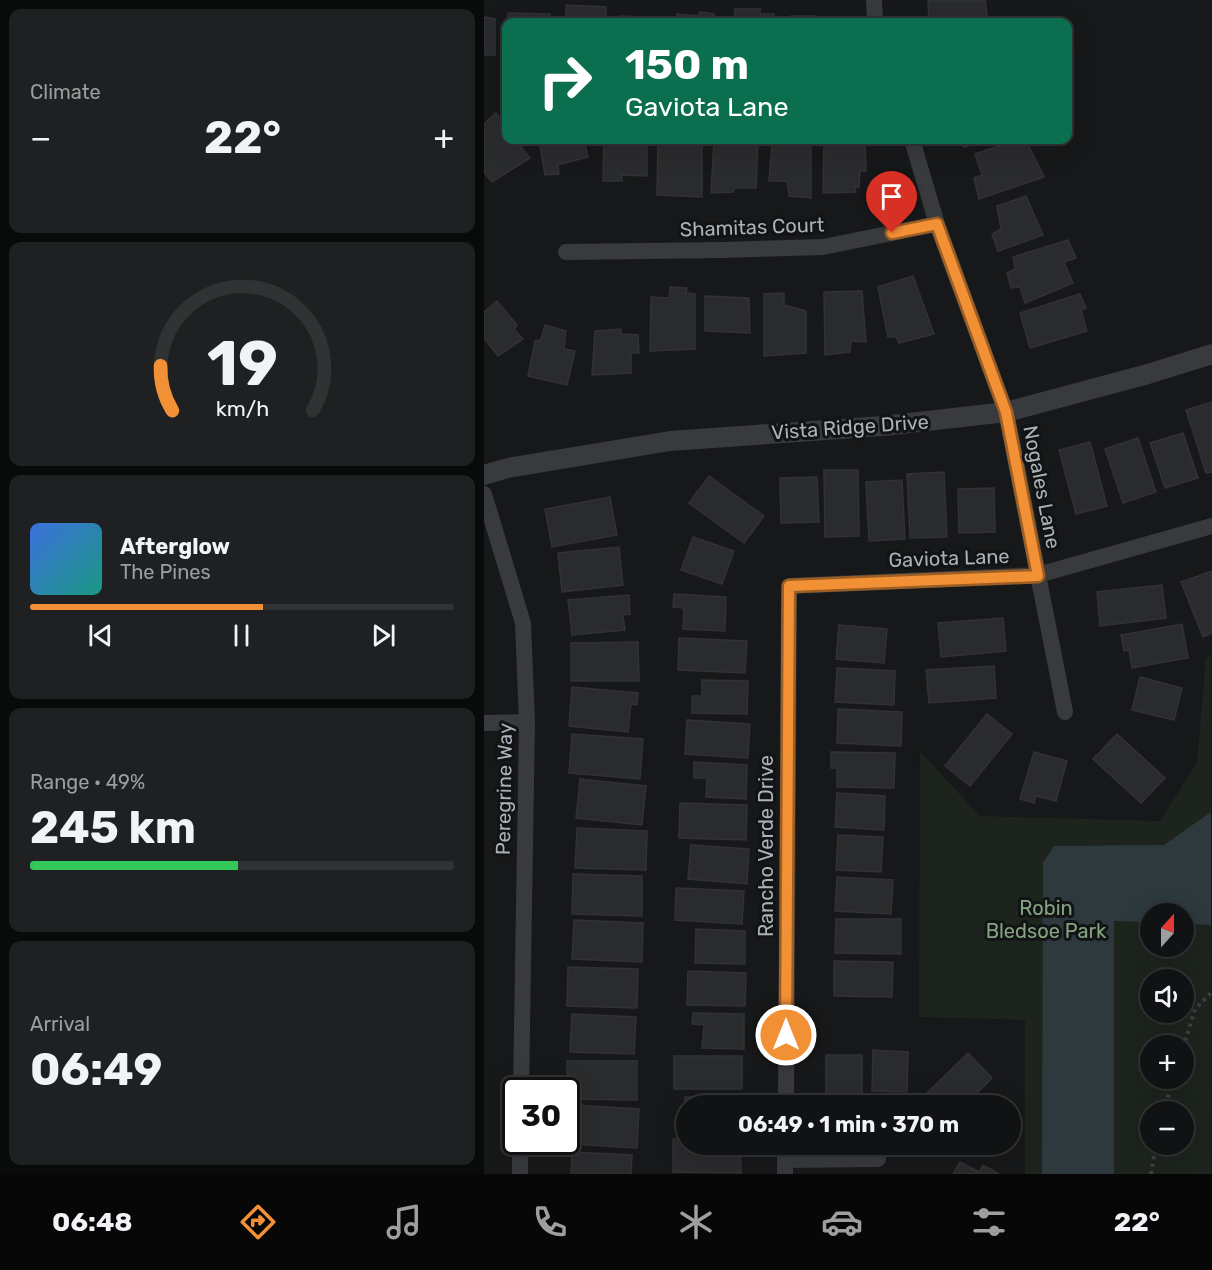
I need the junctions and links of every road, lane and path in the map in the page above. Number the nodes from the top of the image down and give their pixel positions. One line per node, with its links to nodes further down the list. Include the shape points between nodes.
1 (874, 0): 2 (street)
2 (875, 18)
3 (913, 144): 4 (street, Nogales Lane)
4 (937, 224): 5 (street, Shamitas Court, via 823,247); 7 (street, Nogales Lane)
5 (566, 252)
6 (1212, 354): 7 (street, Vista Ridge Drive)
7 (1006, 412): 8 (street, Vista Ridge Drive, via 883,426 670,441); 11 (street, Nogales Lane)
8 (484, 475)
9 (484, 494): 14 (street, Peregrine Way, via 523,623)
10 (1212, 526): 11 (street, Gaviota Lane)
11 (1038, 576): 12 (street, Gaviota Lane); 13 (street, Nogales Lane)
12 (789, 586): 19 (street, Rancho Verde Drive)
13 (1065, 712)
14 (527, 722): 15 (street); 18 (street, Peregrine Way)
15 (484, 723)
16 (1212, 992): 17 (path, via 1195,1009)
17 (1187, 1035)
18 (521, 1077)
19 (786, 1095)
20 (520, 1155): 24 (street)
21 (1154, 1155): 25 (path)
22 (785, 1159): 23 (street)
23 (878, 1159)
24 (520, 1174)
25 (1151, 1174)

